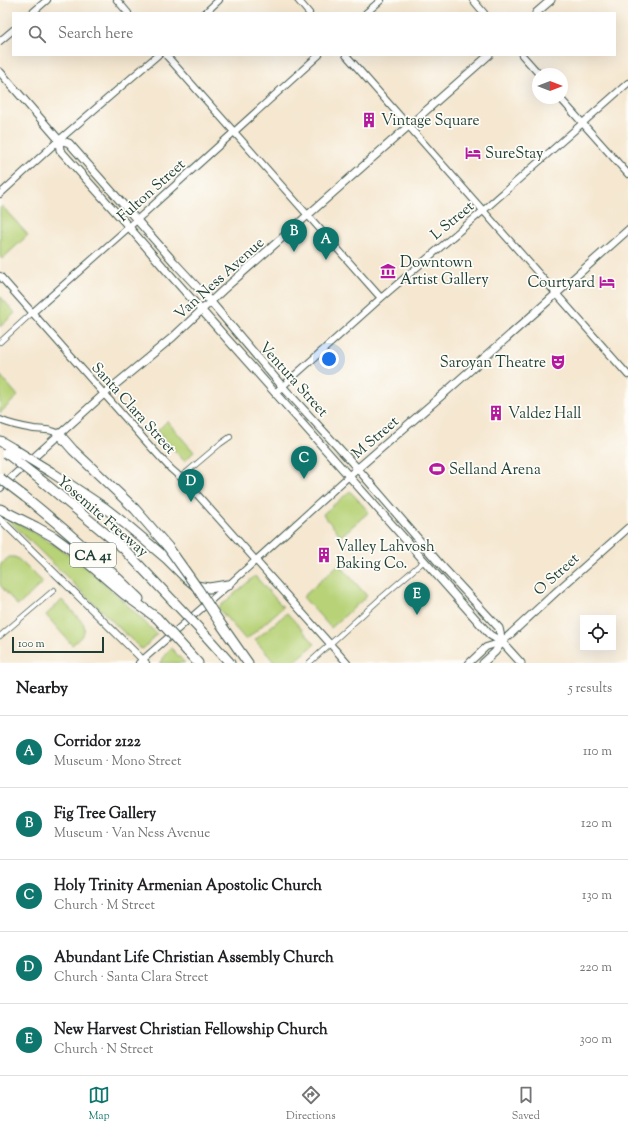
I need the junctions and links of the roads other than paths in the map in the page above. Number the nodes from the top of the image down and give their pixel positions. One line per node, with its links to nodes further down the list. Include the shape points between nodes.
1 (47, 0): 8 (street)
2 (117, 0): 9 (street)
3 (219, 0): 10 (street)
4 (298, 0): 11 (street)
5 (380, 0): 12 (street)
6 (473, 0): 13 (street)
7 (551, 0): 14 (main road)
8 (33, 12)
9 (127, 12)
10 (206, 12)
11 (308, 12)
12 (367, 12)
13 (483, 12)
14 (537, 12)
15 (12, 31): 16 (street)
16 (0, 41)
17 (157, 56): 30 (street)
18 (167, 56): 29 (street)
19 (318, 56): 29 (street, Fulton Street)
20 (347, 56): 28 (street)
21 (488, 56): 28 (main road, Van Ness Avenue)
22 (523, 56): 23 (street)
23 (534, 68)
24 (0, 72): 30 (main road, Ventura Street)
25 (628, 83): 27 (street, L Street)
26 (566, 104): 27 (street)
27 (583, 123): 31 (street); 33 (street, L Street)
28 (409, 126): 33 (street); 34 (main road, Van Ness Avenue)
29 (234, 132): 34 (street); 35 (street, Fulton Street)
30 (59, 140): 32 (street); 35 (main road, Ventura Street, via 69,143); 36 (main road, Ventura Street, via 60,150)
31 (628, 174)
32 (0, 194)
33 (484, 210): 39 (street); 40 (street, L Street)
34 (308, 216): 40 (street); 41 (main road, Van Ness Avenue)
35 (137, 220): 36 (street, Fulton Street); 41 (main road, Ventura Street)
36 (130, 227): 42 (main road, Ventura Street); 43 (street, Fulton Street)
37 (628, 230): 39 (main road, M Street)
38 (0, 276): 43 (street, Santa Clara Street)
39 (557, 294): 45 (street); 54 (main road, M Street)
40 (381, 298): 46 (street, L Street)
41 (211, 302): 42 (main road, Van Ness Avenue); 46 (main road, Ventura Street)
42 (202, 310): 47 (main road, Ventura Street); 48 (main road, Van Ness Avenue)
43 (32, 313): 44 (street, Fulton Street); 48 (street, Santa Clara Street)
44 (0, 342)
45 (628, 375)
46 (282, 386): 47 (street, L Street); 54 (main road, Ventura Street)
47 (275, 393): 55 (main road, Ventura Street)
48 (104, 394): 50 (main road, Van Ness Avenue); 56 (street, Santa Clara Street)
49 (0, 420): 50 (street, via 26,428 52,430)
50 (59, 434): 58 (main road, Van Ness Avenue); 73 (highway, bridge, via 139,513 168,547)
51 (230, 437): 56 (street)
52 (0, 440): 53 (highway)
53 (6, 450): 64 (highway, bridge, via 51,472 105,508 196,586 209,588); 72 (highway, Yosemite Freeway / CA 41, bridge, via 123,548)
54 (358, 469): 55 (main road, M Street); 68 (main road, Ventura Street, via 499,628)
55 (349, 476): 62 (street, M Street); 63 (main road, Ventura Street)
56 (180, 477): 62 (street, Santa Clara Street)
57 (0, 478): 66 (highway, CA 41, bridge, via 107,567)
58 (0, 488)
59 (0, 509): 66 (highway, via 54,537)
60 (0, 519): 70 (street)
61 (628, 528): 68 (main road, O Street)
62 (256, 560): 64 (street, M Street); 69 (street, Santa Clara Street)
63 (424, 561): 68 (main road, Ventura Street, via 490,635); 69 (street)
64 (228, 585): 70 (street, M Street)
65 (54, 590): 67 (street)
66 (157, 618): 71 (highway, CA 41, bridge)
67 (0, 636)
68 (502, 642): 76 (street, O Street, via 486,647); 77 (main road, O Street); 78 (main road, Ventura Street)
69 (330, 643): 74 (street); 75 (street, Santa Clara Street)
70 (143, 662)
71 (198, 663)
72 (230, 663)
73 (248, 663)
74 (309, 663)
75 (346, 663)
76 (469, 663)
77 (483, 663)
78 (521, 663)

